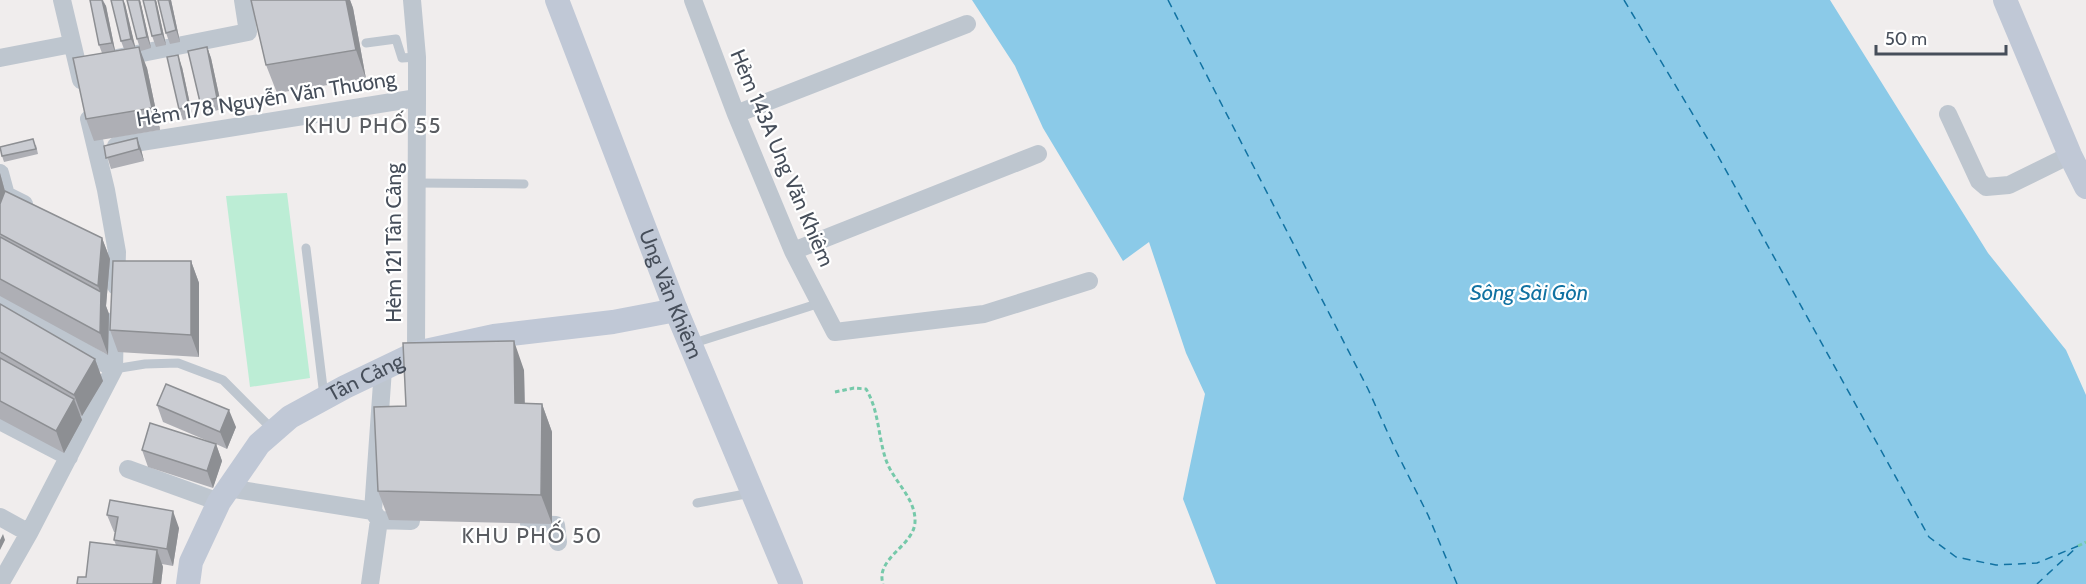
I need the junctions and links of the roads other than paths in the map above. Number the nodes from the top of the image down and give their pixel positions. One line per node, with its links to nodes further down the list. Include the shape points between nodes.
1 (62, 0): 9 (street)
2 (243, 0): 12 (street, via 248,32)
3 (412, 0): 10 (street, Hẻm 178 Nguyễn Văn Thương)
4 (557, 0): 32 (main road, Ung Văn Khiêm)
5 (693, 0): 14 (street, Hẻm 143A Ung Văn Khiêm)
6 (2005, 0): 18 (main road)
7 (967, 24): 14 (street)
8 (366, 43): 10 (lane, via 396,39 402,58)
9 (72, 44): 11 (street); 12 (street)
10 (417, 57): 13 (street, Hẻm 178 Nguyễn Văn Thương)
11 (0, 58)
12 (77, 67): 16 (street)
13 (417, 98): 16 (street, Hẻm 178 Nguyễn Văn Thương); 20 (street, Hẻm 121 Tân Cảng)
14 (736, 114): 27 (street, Hẻm 143A Ung Văn Khiêm)
15 (1948, 114): 18 (street, via 1979,182 1986,187 2009,185)
16 (96, 149): 28 (street)
17 (1038, 154): 27 (street)
18 (2070, 155): 22 (main road)
19 (0, 173): 23 (street)
20 (416, 183): 21 (lane); 34 (street, Hẻm 121 Tân Cảng)
21 (524, 184)
22 (2086, 187)
23 (3, 200): 24 (street)
24 (36, 211)
25 (97, 242): 28 (street)
26 (306, 248): 37 (lane)
27 (793, 251): 31 (street, Hẻm 143A Ung Văn Khiêm)
28 (117, 252): 35 (street)
29 (1089, 281): 31 (street, Hẻm 143A Ung Văn Khiêm, via 984,314 835,332)
30 (0, 302): 35 (street)
31 (820, 303): 33 (lane)
32 (676, 310): 33 (main road, Ung Văn Khiêm); 34 (main road, Tân Cảng, via 494,336)
33 (691, 344): 42 (main road, Ung Văn Khiêm)
34 (416, 353): 36 (main road, Tân Cảng)
35 (114, 369): 39 (lane, via 178,363 223,380); 40 (street)
36 (382, 369): 37 (main road, Tân Cảng); 45 (street)
37 (324, 399): 39 (main road, Tân Cảng, via 290,417)
38 (0, 421): 40 (street)
39 (274, 431): 43 (main road, Tân Cảng, via 259,444)
40 (69, 457): 49 (street)
41 (129, 469): 43 (street)
42 (753, 492): 44 (lane); 54 (main road, Ung Văn Khiêm)
43 (223, 495): 45 (street); 52 (main road, Tân Cảng, via 191,562)
44 (697, 503)
45 (376, 516): 47 (street); 53 (street)
46 (0, 518): 49 (street)
47 (424, 521)
48 (517, 524): 50 (street, via 556,525)
49 (29, 533): 51 (street)
50 (558, 542)
51 (0, 584)
52 (188, 584)
53 (370, 584)
54 (791, 584)

